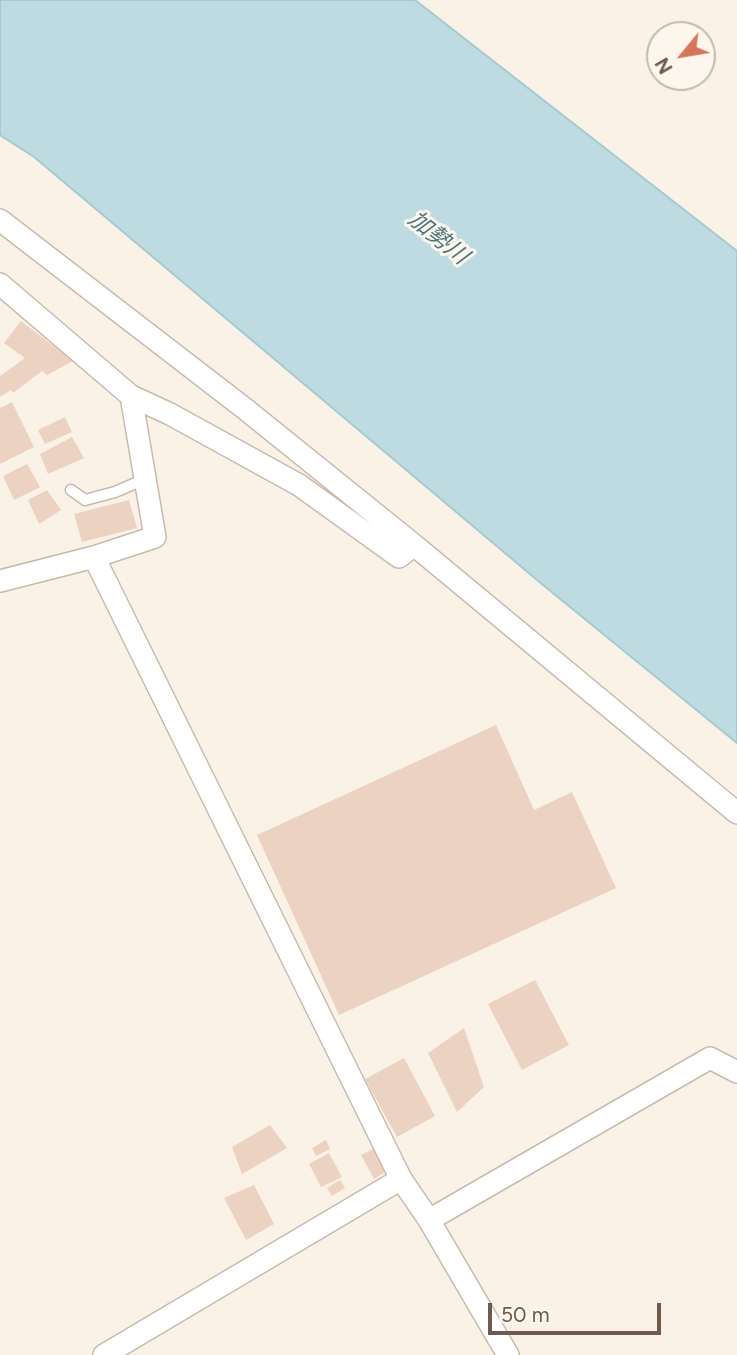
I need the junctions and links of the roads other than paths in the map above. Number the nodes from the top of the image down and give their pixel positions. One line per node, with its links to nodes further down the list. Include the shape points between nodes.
1 (0, 220): 6 (street)
2 (0, 284): 3 (street)
3 (131, 396): 4 (street); 6 (street, via 299,485 399,557)
4 (145, 479): 5 (lane, via 85,500); 7 (street, via 155,537)
5 (71, 490)
6 (414, 545): 9 (street)
7 (94, 558): 8 (street); 11 (street)
8 (0, 581)
9 (737, 813)
10 (737, 1072): 12 (street, via 710,1058)
11 (401, 1179): 12 (street); 13 (street)
12 (429, 1220): 14 (street)
13 (104, 1355)
14 (508, 1355)

